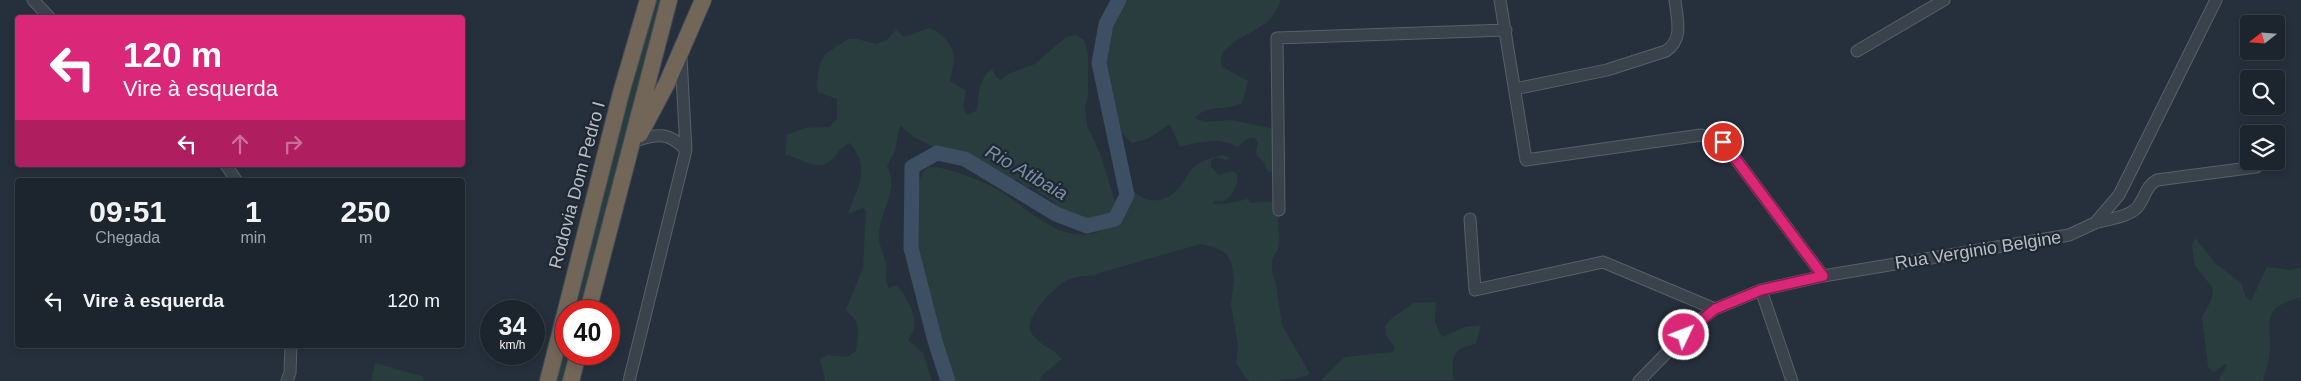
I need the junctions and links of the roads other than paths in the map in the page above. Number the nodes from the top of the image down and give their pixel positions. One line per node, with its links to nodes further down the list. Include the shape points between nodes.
1 (33, 0): 9 (street)
2 (648, 0): 30 (highway, Rodovia Dom Pedro I, via 621,93)
3 (669, 0): 19 (highway)
4 (703, 0): 11 (highway)
5 (1500, 0): 10 (street)
6 (1675, 0): 13 (street, via 1678,38 1666,51 1607,70)
7 (1944, 0): 12 (street)
8 (2216, 0): 22 (street, Rua Verginio Belgine, via 2119,195)
9 (47, 15)
10 (1506, 30): 13 (street); 20 (street, via 1277,38)
11 (681, 49): 14 (highway); 15 (street)
12 (1857, 50)
13 (1515, 89): 23 (street, via 1526,160 1701,135 1723,142)
14 (638, 140): 15 (street, via 664,135 677,139); 19 (highway)
15 (686, 150): 32 (street)
16 (227, 167): 18 (street)
17 (2240, 169): 22 (street, via 2157,180 2148,186 2139,206 2132,212)
18 (235, 178)
19 (615, 205): 25 (highway)
20 (1278, 210)
21 (1470, 219): 26 (street, via 1475,290 1603,262)
22 (2095, 222): 23 (street, Rua Verginio Belgine, via 2069,235)
23 (1823, 276): 24 (street, Rua Verginio Belgine)
24 (1761, 290): 26 (street, Rua Verginio Belgine); 34 (street)
25 (591, 300)
26 (1715, 309): 33 (street, Rua Verginio Belgine, via 1696,323)
27 (291, 348): 29 (street)
28 (575, 365): 31 (highway)
29 (287, 381)
30 (548, 381)
31 (571, 381)
32 (629, 381)
33 (1639, 381)
34 (1792, 381)

